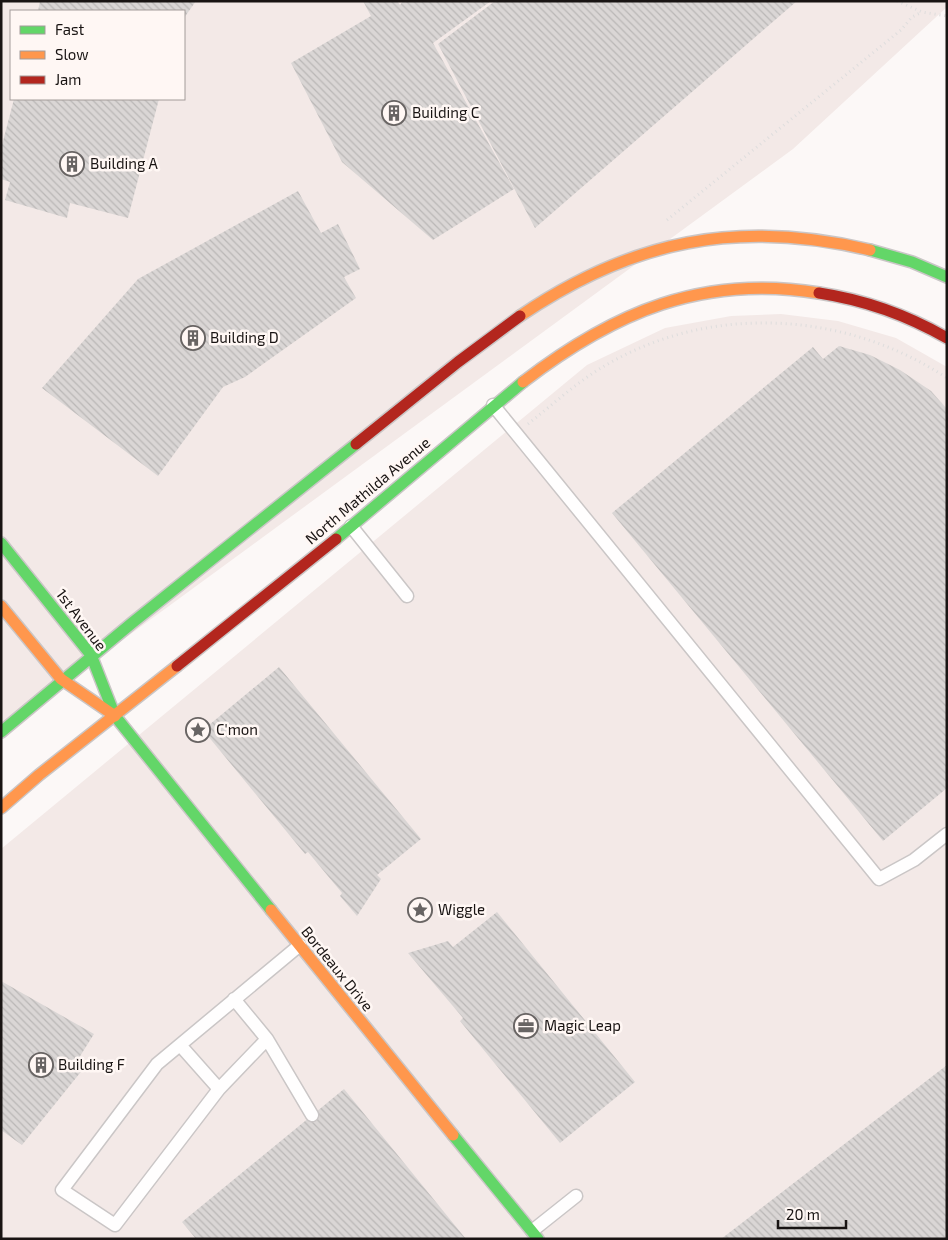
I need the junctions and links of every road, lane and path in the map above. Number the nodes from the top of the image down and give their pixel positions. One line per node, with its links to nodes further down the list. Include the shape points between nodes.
1 (897, 1): 2 (path)
2 (922, 12): 3 (path); 4 (path)
3 (947, 16)
4 (662, 224)
5 (947, 277): 14 (main road, via 896,256 850,243 749,234 701,238 651,250 606,266 561,290 470,354)
6 (947, 338): 8 (main road, North Mathilda Avenue, via 892,311 842,296 796,289 700,292 624,317 593,332)
7 (947, 378): 9 (path, via 898,350 862,337 818,327 770,322 726,324 644,347 602,368)
8 (493, 405): 9 (lane); 10 (main road, North Mathilda Avenue)
9 (516, 434): 19 (lane, via 879,879 914,860)
10 (351, 526): 12 (lane); 16 (main road, North Mathilda Avenue)
11 (1, 543): 14 (main road, 1st Avenue)
12 (407, 596)
13 (1, 606): 15 (main road)
14 (91, 655): 15 (main road); 16 (main road, 1st Avenue)
15 (61, 679): 16 (main road); 17 (main road)
16 (115, 716): 18 (main road, North Mathilda Avenue); 20 (main road, Bordeaux Drive)
17 (1, 732)
18 (1, 808)
19 (947, 834)
20 (300, 945): 21 (lane); 27 (main road, Bordeaux Drive)
21 (234, 999): 22 (lane); 23 (lane)
22 (267, 1040): 24 (lane); 25 (lane)
23 (180, 1045): 24 (lane); 24 (lane, via 158,1064 62,1190 115,1225)
24 (219, 1089)
25 (312, 1115)
26 (576, 1196): 27 (lane)
27 (535, 1235)

